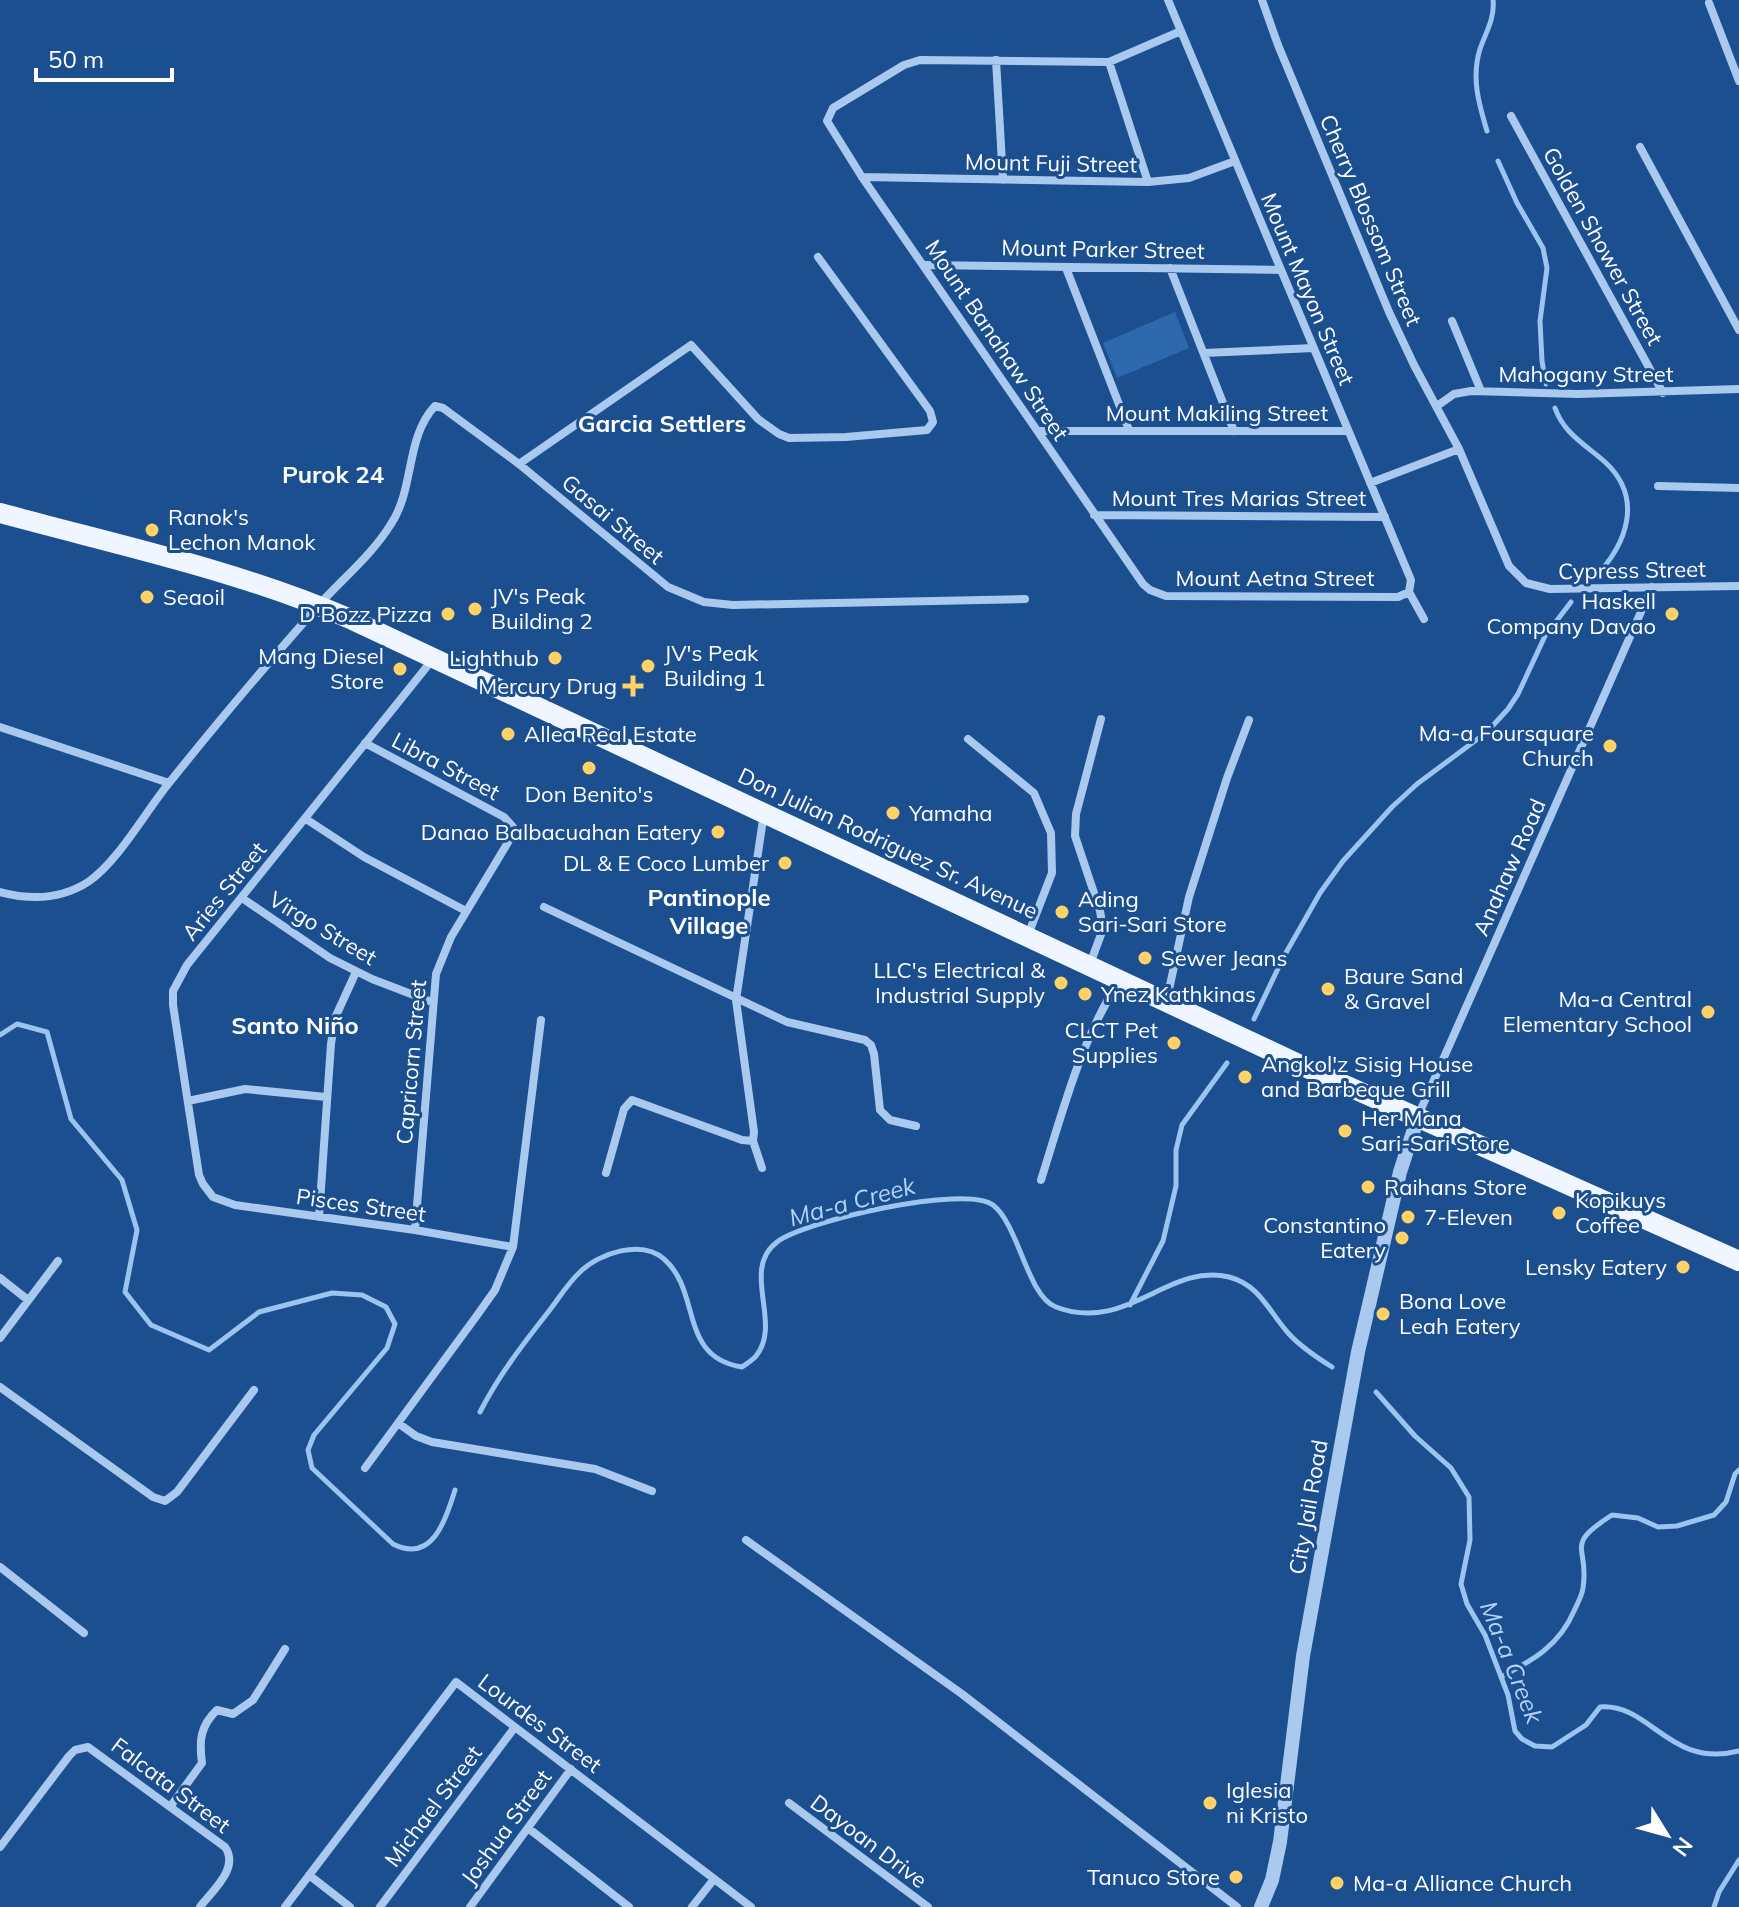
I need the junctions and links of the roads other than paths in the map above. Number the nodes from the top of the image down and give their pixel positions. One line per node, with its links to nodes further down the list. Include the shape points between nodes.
1 (1168, 0): 4 (street, Mount Mayon Street)
2 (1262, 0): 26 (street, Cherry Blossom Street, via 1389,312)
3 (1709, 3): 7 (street)
4 (1181, 31): 6 (street); 10 (street, Mount Mayon Street)
5 (996, 60): 6 (street); 11 (street, Mount Banahaw Street, via 935,59 904,65 833,108 827,116 830,128); 12 (street)
6 (1109, 62): 13 (street)
7 (1739, 81)
8 (1511, 116): 25 (street, Golden Shower Street)
9 (1640, 147): 20 (street)
10 (1235, 161): 13 (street, Mount Fuji Street, via 1189,178); 18 (street, Mount Mayon Street)
11 (862, 177): 12 (street, Mount Fuji Street); 15 (street, Mount Banahaw Street)
12 (1003, 180): 13 (street, Mount Fuji Street)
13 (1148, 182)
14 (818, 257): 32 (street, via 930,411 933,422 927,430 789,438 758,419 691,345)
15 (925, 265): 16 (street, Mount Parker Street); 28 (street, Mount Banahaw Street)
16 (1066, 268): 17 (street, Mount Parker Street); 27 (street)
17 (1170, 268): 18 (street, Mount Parker Street); 22 (street)
18 (1281, 270): 21 (street, Mount Mayon Street)
19 (1452, 321): 24 (street)
20 (1739, 330)
21 (1313, 348): 22 (street); 30 (street, Mount Mayon Street)
22 (1204, 353): 29 (street)
23 (1739, 389): 25 (street, Mahogany Street)
24 (1481, 391): 25 (street, Mahogany Street); 26 (street, Mahogany Street, via 1454,394)
25 (1663, 393)
26 (1437, 406): 31 (street, Cherry Blossom Street)
27 (1129, 430): 28 (street, Mount Makiling Street); 29 (street, Mount Makiling Street)
28 (1038, 431): 37 (street, Mount Banahaw Street)
29 (1234, 431): 30 (street, Mount Makiling Street)
30 (1348, 431): 33 (street, Mount Mayon Street)
31 (1459, 449): 33 (street); 39 (street, Cherry Blossom Street, via 1509,566)
32 (519, 464): 44 (street, Gasai Street, via 668,587 704,602); 45 (street, Gasai Street, via 435,406 420,426 392,524)
33 (1370, 483): 38 (street, Mount Mayon Street)
34 (1658, 486): 35 (street)
35 (1739, 488)
36 (0, 513): 45 (main road, Don Julian Rodriguez Sr. Avenue, via 235,576)
37 (1094, 515): 38 (street, Mount Tres Marias Street); 40 (street, Mount Banahaw Street)
38 (1385, 517): 43 (street, Mount Mayon Street, via 1411,580)
39 (1526, 583): 42 (street, Cypress Street, via 1550,589)
40 (1143, 584): 43 (street, Mount Aetna Street, via 1166,596 1398,597)
41 (1739, 586): 42 (street, Cypress Street)
42 (1652, 587): 71 (street, Anahaw Road)
43 (1409, 592): 46 (street, Mount Mayon Street)
44 (1025, 599)
45 (319, 605): 47 (main road, Don Julian Rodriguez Sr. Avenue); 53 (street)
46 (1424, 619)
47 (435, 656): 52 (street, Aries Street); 54 (main road, Don Julian Rodriguez Sr. Avenue)
48 (1101, 719): 62 (street, via 1075,836 1103,929)
49 (1249, 720): 67 (street, via 1189,897)
50 (0, 727): 53 (street)
51 (968, 739): 61 (street, via 1034,793 1051,833 1052,873)
52 (365, 743): 55 (street, Aries Street); 56 (street, Libra Street)
53 (169, 783): 57 (street, via 107,864 85,884 35,899)
54 (764, 812): 61 (main road, Don Julian Rodriguez Sr. Avenue); 65 (street)
55 (306, 819): 58 (street, Aries Street); 60 (street, via 364,857)
56 (510, 822): 60 (street, Capricorn Street, via 510,839)
57 (0, 892)
58 (242, 898): 63 (street, Virgo Street); 70 (street, Aries Street, via 187,965 173,991)
59 (544, 907): 65 (street)
60 (466, 911): 66 (street, Capricorn Street, via 436,974)
61 (1028, 935): 62 (main road, Don Julian Rodriguez Sr. Avenue)
62 (1090, 965): 64 (main road, Don Julian Rodriguez Sr. Avenue)
63 (356, 972): 66 (street, Virgo Street); 69 (street, via 335,1018)
64 (1120, 979): 67 (main road, Don Julian Rodriguez Sr. Avenue); 76 (street, via 1085,1043)
65 (736, 1000): 72 (street, via 800,1027 865,1040 874,1054 880,1110 890,1120); 73 (street)
66 (432, 1002): 79 (street, Capricorn Street)
67 (1166, 1002): 71 (main road, Don Julian Rodriguez Sr. Avenue)
68 (541, 1020): 80 (street)
69 (326, 1097): 70 (street, via 245,1089); 78 (street)
70 (188, 1101): 77 (street, Aries Street, via 199,1175)
71 (1418, 1117): 82 (main road, Don Julian Rodriguez Sr. Avenue); 103 (street, City Jail Road, via 1355,1365 1303,1656)
72 (916, 1126)
73 (753, 1141): 74 (street); 75 (street, via 632,1100 624,1109)
74 (762, 1168)
75 (606, 1173)
76 (1041, 1180)
77 (208, 1192): 78 (street, Pisces Street, via 235,1205)
78 (319, 1217): 79 (street, Pisces Street)
79 (415, 1230): 80 (street, Pisces Street)
80 (513, 1247): 88 (street, via 495,1290)
81 (58, 1261): 84 (street)
82 (1739, 1261)
83 (0, 1278): 84 (street)
84 (28, 1300): 85 (street)
85 (0, 1338)
86 (0, 1387): 87 (street, via 165,1501)
87 (254, 1390)
88 (398, 1423): 89 (street); 90 (street, via 432,1442 595,1469)
89 (365, 1468)
90 (652, 1491)
91 (746, 1540): 113 (street, via 927,1668)
92 (0, 1567): 93 (street)
93 (84, 1633)
94 (285, 1649): 98 (street, via 253,1700 233,1714 217,1710 204,1722 202,1763)
95 (515, 1727): 96 (street, Lourdes Street); 101 (street, Lourdes Street, via 456,1682); 107 (street, Michael Street)
96 (571, 1769): 99 (street, Joshua Street); 102 (street, Lourdes Street)
97 (789, 1803): 112 (street, Dayoan Drive)
98 (170, 1807): 100 (street, Falcata Street, via 94,1750 82,1747 69,1756); 104 (street, Falcata Street, via 225,1847 231,1860)
99 (528, 1828): 108 (street, Joshua Street); 109 (street)
100 (0, 1847)
101 (309, 1875): 105 (street, Lourdes Street); 106 (street)
102 (714, 1879): 110 (street); 111 (street, Lourdes Street)
103 (1267, 1905)
104 (200, 1907)
105 (285, 1907)
106 (350, 1907)
107 (380, 1907)
108 (470, 1907)
109 (629, 1907)
110 (692, 1907)
111 (751, 1907)
112 (928, 1907)
113 (1237, 1907)

